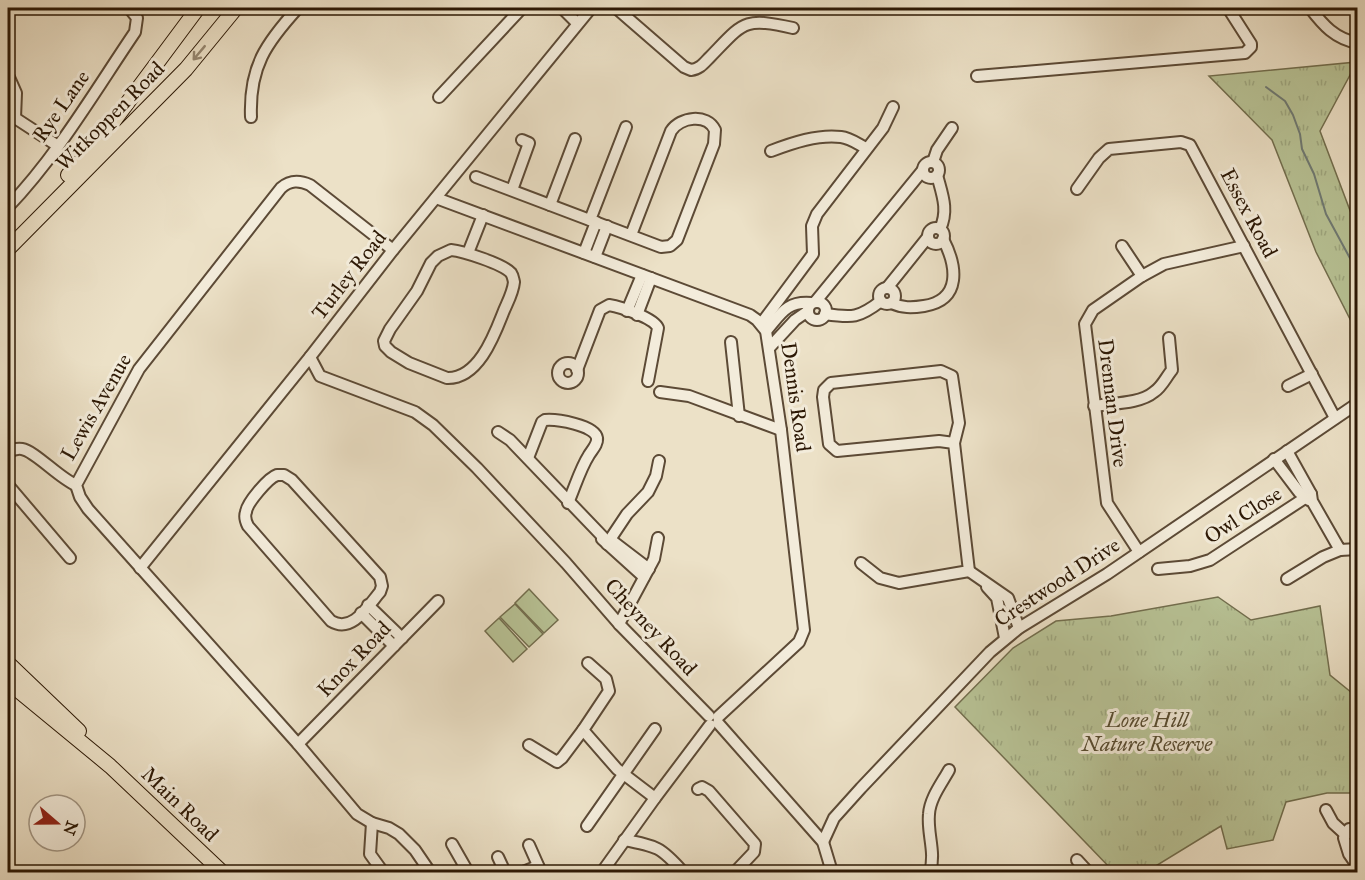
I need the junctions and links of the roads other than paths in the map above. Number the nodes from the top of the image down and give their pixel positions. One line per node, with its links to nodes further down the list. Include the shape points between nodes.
1 (129, 8): 27 (street, Rye Lane, via 136,14 135,32)
2 (198, 8): 43 (main road, Witkoppen Road, via 96,145)
3 (236, 8): 46 (main road, Witkoppen Road, one-way to 46, via 186,69)
4 (298, 8): 21 (street, via 273,36 257,65 250,98)
5 (522, 8): 19 (street)
6 (562, 8): 12 (street)
7 (591, 8): 12 (street, Turley Road)
8 (616, 8): 13 (street, via 691,70 702,65 743,25 761,23)
9 (1242, 8): 11 (street)
10 (1310, 8): 14 (street, via 1325,27)
11 (1230, 11): 18 (street, via 1251,44 1245,53)
12 (577, 23): 36 (street, Turley Road)
13 (793, 28)
14 (1342, 37): 15 (street); 16 (street)
15 (1358, 38)
16 (1358, 43)
17 (8, 75): 22 (street, via 16,93)
18 (977, 76)
19 (439, 97)
20 (893, 107): 28 (street)
21 (252, 117)
22 (11, 119): 27 (street)
23 (626, 127): 40 (street)
24 (952, 128): 30 (street)
25 (575, 139): 37 (street)
26 (522, 140): 35 (street, via 529,143)
27 (58, 146): 38 (street, Rye Lane)
28 (866, 148): 29 (street, via 853,140 823,137); 58 (street, via 817,214 812,226 813,254)
29 (771, 151)
30 (933, 162): 31 (street); 32 (street, via 938,167)
31 (923, 170): 32 (street, via 930,177); 53 (street)
32 (937, 175): 41 (street, via 945,202)
33 (476, 177): 35 (street)
34 (1077, 189): 45 (street, Essex Road, via 1109,149 1186,143 1193,148)
35 (512, 190): 37 (street)
36 (436, 198): 39 (street, Dennis Road); 47 (street, Turley Road)
37 (550, 205): 40 (street)
38 (8, 207)
39 (486, 216): 48 (street); 49 (street, Dennis Road)
40 (598, 223): 42 (street); 49 (street)
41 (942, 234): 52 (street, via 940,243 935,244 928,237 882,290 879,294); 52 (street, via 950,252 954,279 946,297 935,304 913,308)
42 (631, 235): 42 (street, via 661,247 675,244 714,144 715,130 709,122 698,119 674,125)
43 (8, 236)
44 (1122, 246): 51 (street)
45 (1244, 246): 51 (street, Drennan Drive, via 1178,260); 64 (street, Essex Road)
46 (8, 249)
47 (393, 250): 62 (street, Turley Road); 80 (street, Lewis Avenue, via 310,185 302,181 287,183 139,369)
48 (471, 254): 48 (street, via 513,275 514,286 486,352 464,373 447,378 391,352 384,341 431,263 451,249)
49 (590, 255): 50 (street, Dennis Road)
50 (647, 276): 54 (street); 58 (street, Dennis Road, via 750,315)
51 (1142, 276): 69 (street, Drennan Drive, via 1093,310 1085,324)
52 (886, 302): 56 (street, via 853,316)
53 (812, 305): 55 (street, via 791,304); 56 (street, via 824,305); 56 (street, via 810,317 815,320); 57 (street)
54 (632, 313): 63 (street, via 609,305 600,310); 65 (street, via 654,322 658,328)
55 (781, 314): 57 (street); 58 (street)
56 (825, 314)
57 (791, 325): 61 (street)
58 (764, 328): 61 (street, Dennis Road)
59 (1169, 338): 69 (street, via 1172,370 1158,389 1147,397)
60 (731, 342): 70 (street)
61 (770, 347): 72 (street, Dennis Road)
62 (310, 357): 91 (street, Turley Road); 99 (street, Cheyney Road, via 320,376 415,412 433,425)
63 (578, 370)
64 (1312, 374): 66 (street); 71 (street, Essex Road)
65 (648, 381)
66 (1288, 386)
67 (660, 392): 70 (street, via 689,396)
68 (1358, 403): 71 (street, Crestwood Drive)
69 (1094, 406): 88 (street, Drennan Drive, via 1107,503)
70 (739, 416): 72 (street)
71 (1335, 418): 75 (street, Crestwood Drive)
72 (781, 430): 106 (street, Dennis Road, via 804,630 799,642)
73 (498, 432): 77 (street)
74 (954, 443): 74 (street, via 939,441 837,451 829,444 824,390 831,383 945,371 952,376 959,423); 93 (street)
75 (1287, 451): 78 (street, Crestwood Drive); 82 (street)
76 (8, 453): 80 (street, via 25,450)
77 (528, 458): 83 (street); 83 (street, via 546,420 594,432 595,445)
78 (1274, 459): 82 (street); 88 (street, Crestwood Drive)
79 (660, 461): 85 (street, via 648,492)
80 (76, 484): 91 (street, Lewis Avenue, via 88,510)
81 (8, 485): 89 (street)
82 (1309, 498): 87 (street); 92 (street, Owl Close, via 1210,561)
83 (568, 502): 85 (street)
84 (658, 538): 94 (street)
85 (607, 540): 94 (street)
86 (1358, 549): 87 (street)
87 (1340, 550): 96 (street)
88 (1139, 552): 100 (street, Crestwood Drive)
89 (70, 558)
90 (861, 563): 93 (street, via 880,578 898,583)
91 (140, 568): 109 (street, Lewis Avenue)
92 (1158, 569)
93 (969, 571): 95 (street)
94 (646, 573): 99 (street)
95 (979, 578): 100 (street, via 1008,598); 101 (street, via 997,598)
96 (1287, 579)
97 (438, 601): 102 (street, Knox Road)
98 (364, 609): 98 (street, via 382,589 380,577 292,480 284,475 270,477 247,508 248,526 332,621 349,624); 102 (street)
99 (619, 624): 106 (street, Cheyney Road)
100 (1018, 627): 101 (street, Crestwood Drive)
101 (1005, 638): 122 (street, Crestwood Drive, via 834,818)
102 (398, 642): 109 (street, Knox Road)
103 (8, 663): 111 (main road, Main Road)
104 (588, 663): 108 (street, via 606,679 609,691)
105 (8, 682): 111 (main road, Main Road)
106 (714, 720): 115 (street, Dennis Road); 122 (street, Cheyney Road)
107 (655, 729): 113 (street)
108 (583, 730): 110 (street, via 557,762); 113 (street)
109 (298, 744): 117 (street, Lewis Avenue, via 357,814)
110 (529, 745)
111 (110, 766): 129 (main road, Main Road)
112 (949, 770): 139 (street, via 929,809 933,855)
113 (623, 774): 115 (street); 118 (street)
114 (698, 789): 137 (street, via 709,791 755,844 754,852)
115 (655, 798): 121 (street, Dennis Road)
116 (1326, 810): 120 (street, via 1333,824)
117 (372, 823): 130 (street, via 370,854); 131 (street, Lewis Avenue, via 399,834)
118 (587, 826)
119 (1358, 829): 120 (street, via 1349,829)
120 (1345, 834): 127 (street)
121 (624, 840): 135 (street, Dennis Road); 136 (street, via 656,846)
122 (823, 842): 138 (street)
123 (452, 844): 132 (street)
124 (529, 845): 128 (street)
125 (498, 857): 133 (street)
126 (1077, 860): 140 (street)
127 (1358, 867)
128 (540, 869): 134 (street)
129 (222, 873)
130 (383, 873)
131 (430, 873)
132 (468, 873)
133 (505, 873)
134 (523, 873)
135 (602, 873)
136 (683, 873)
137 (735, 873)
138 (832, 873)
139 (930, 873)
140 (1088, 873)

